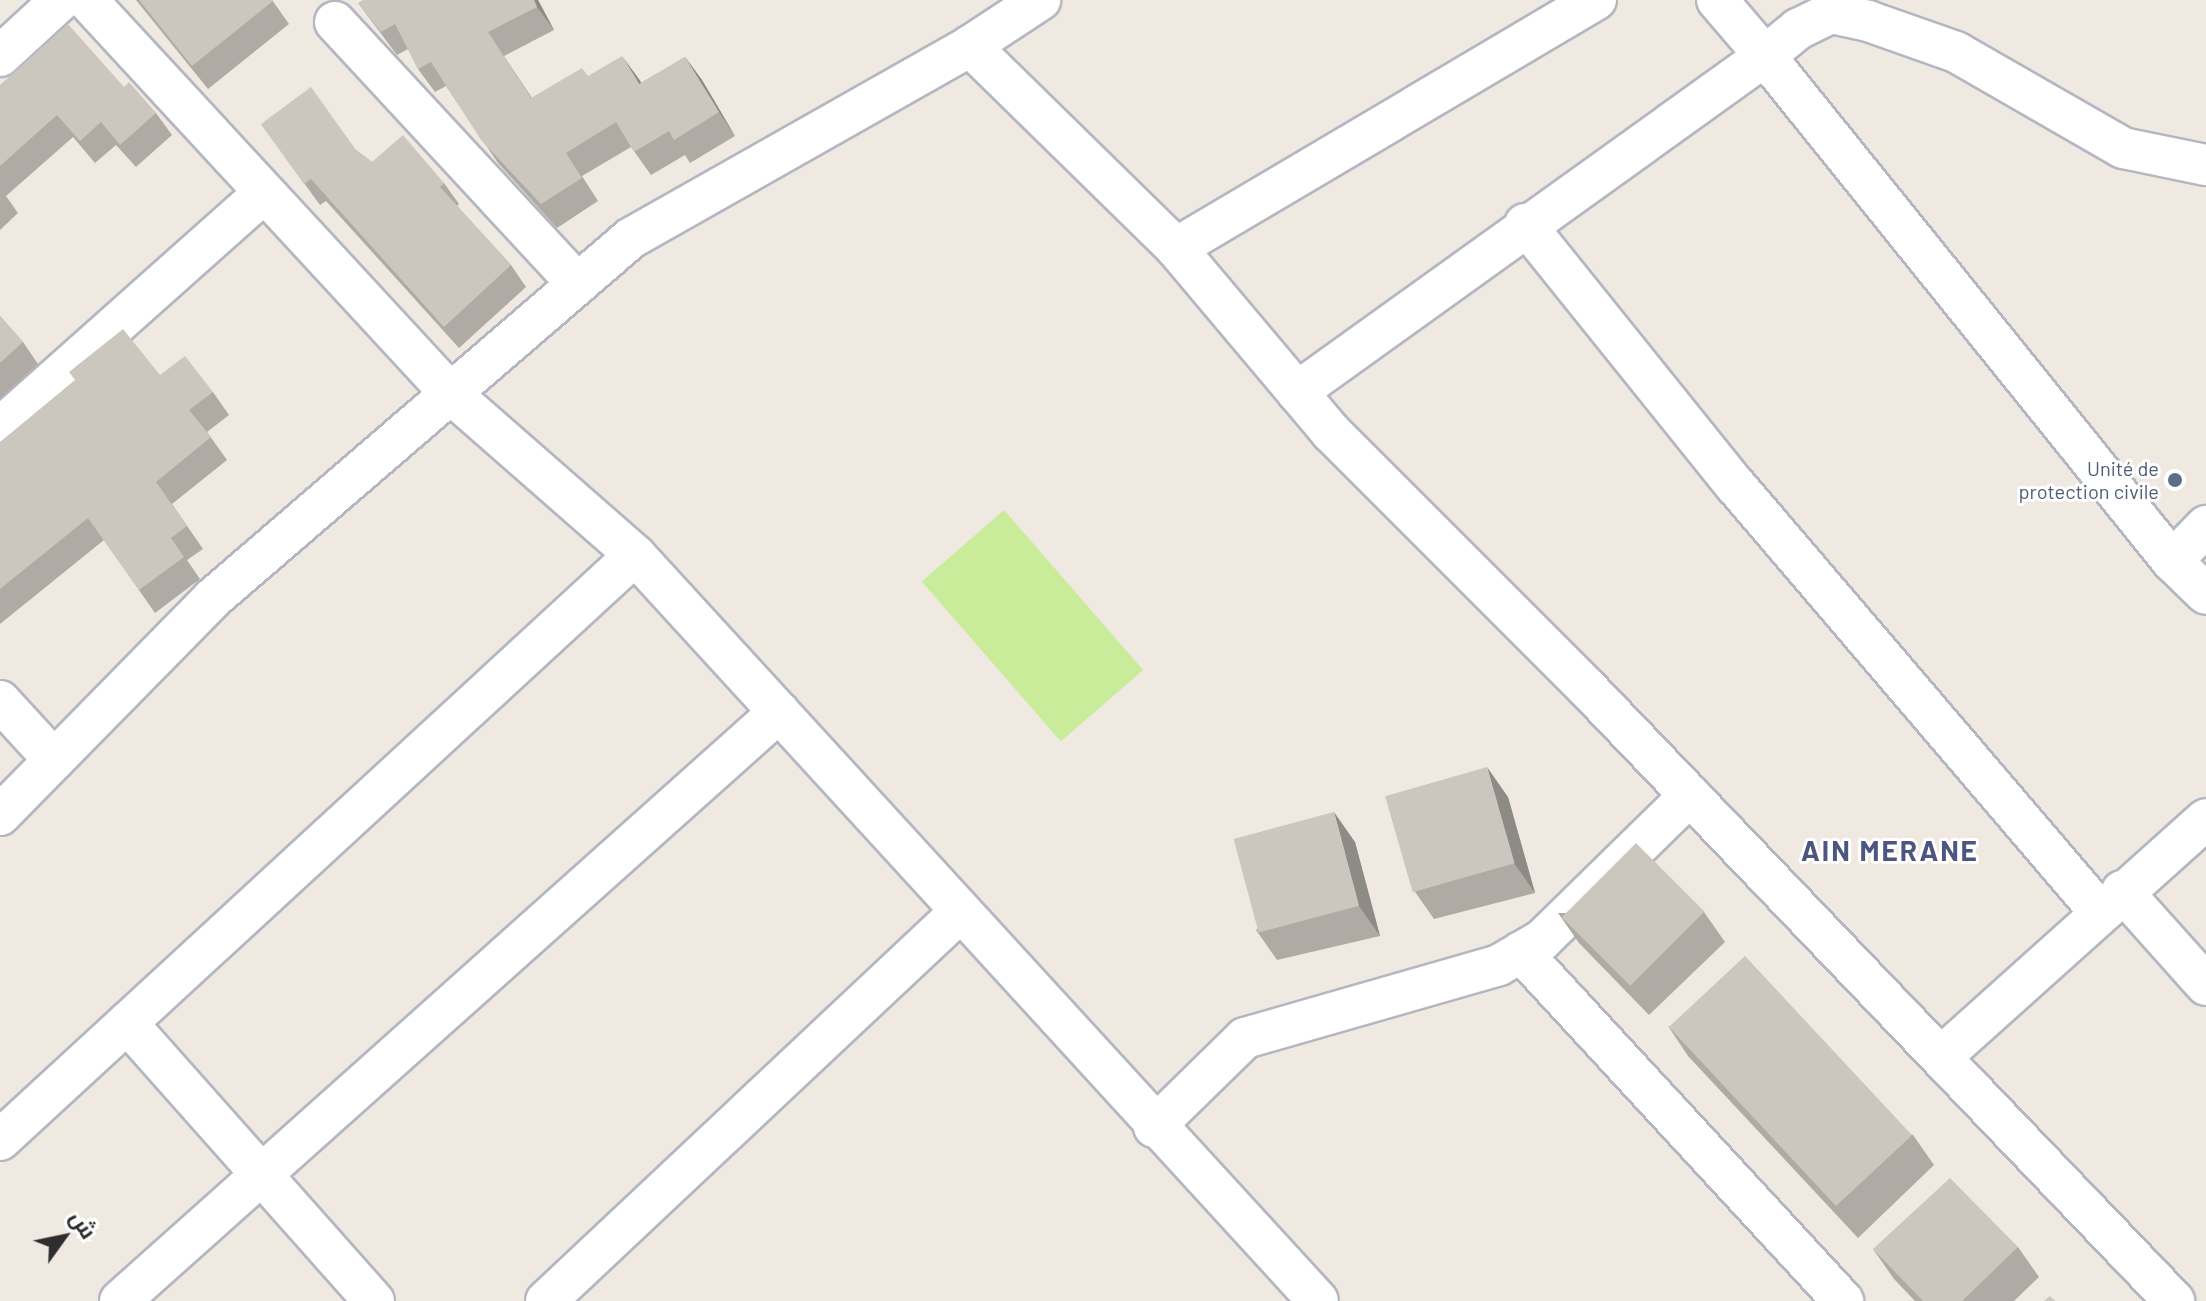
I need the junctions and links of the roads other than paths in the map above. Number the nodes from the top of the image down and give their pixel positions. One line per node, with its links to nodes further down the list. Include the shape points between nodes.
1 (61, 0): 9 (street)
2 (87, 0): 12 (street)
3 (374, 0): 7 (street)
4 (1040, 0): 8 (street)
5 (1596, 0): 14 (street)
6 (1717, 0): 10 (street)
7 (326, 11): 15 (street)
8 (970, 46): 14 (street); 15 (street, via 631,238)
9 (0, 56)
10 (1765, 56): 11 (street, via 1798,29 1831,13 1868,21 1956,52 2123,148); 13 (street); 21 (street)
11 (2206, 165)
12 (263, 194): 17 (street); 18 (street)
13 (1525, 224): 16 (street); 29 (street, via 1736,486)
14 (1176, 248): 16 (street)
15 (578, 284): 17 (street)
16 (1297, 392): 26 (street)
17 (450, 393): 20 (street); 25 (street, via 212,599)
18 (0, 428)
19 (2206, 526): 21 (street)
20 (635, 555): 24 (street); 33 (street)
21 (2172, 561): 22 (street)
22 (2206, 594)
23 (0, 701): 25 (street)
24 (779, 712): 30 (street); 37 (street)
25 (54, 760): 27 (street)
26 (1690, 795): 31 (street, via 1542,940); 34 (street)
27 (0, 815)
28 (2206, 819): 29 (street)
29 (2111, 901): 32 (street); 34 (street)
30 (961, 911): 35 (street); 40 (street)
31 (1521, 952): 35 (street, via 1499,965 1245,1038); 42 (street)
32 (2206, 985)
33 (127, 1023): 36 (street); 37 (street)
34 (1941, 1057): 43 (street)
35 (1154, 1127): 41 (street)
36 (0, 1140)
37 (259, 1177): 38 (street); 39 (street)
38 (120, 1301)
39 (374, 1301)
40 (546, 1301)
41 (1318, 1301)
42 (1843, 1301)
43 (2174, 1301)

